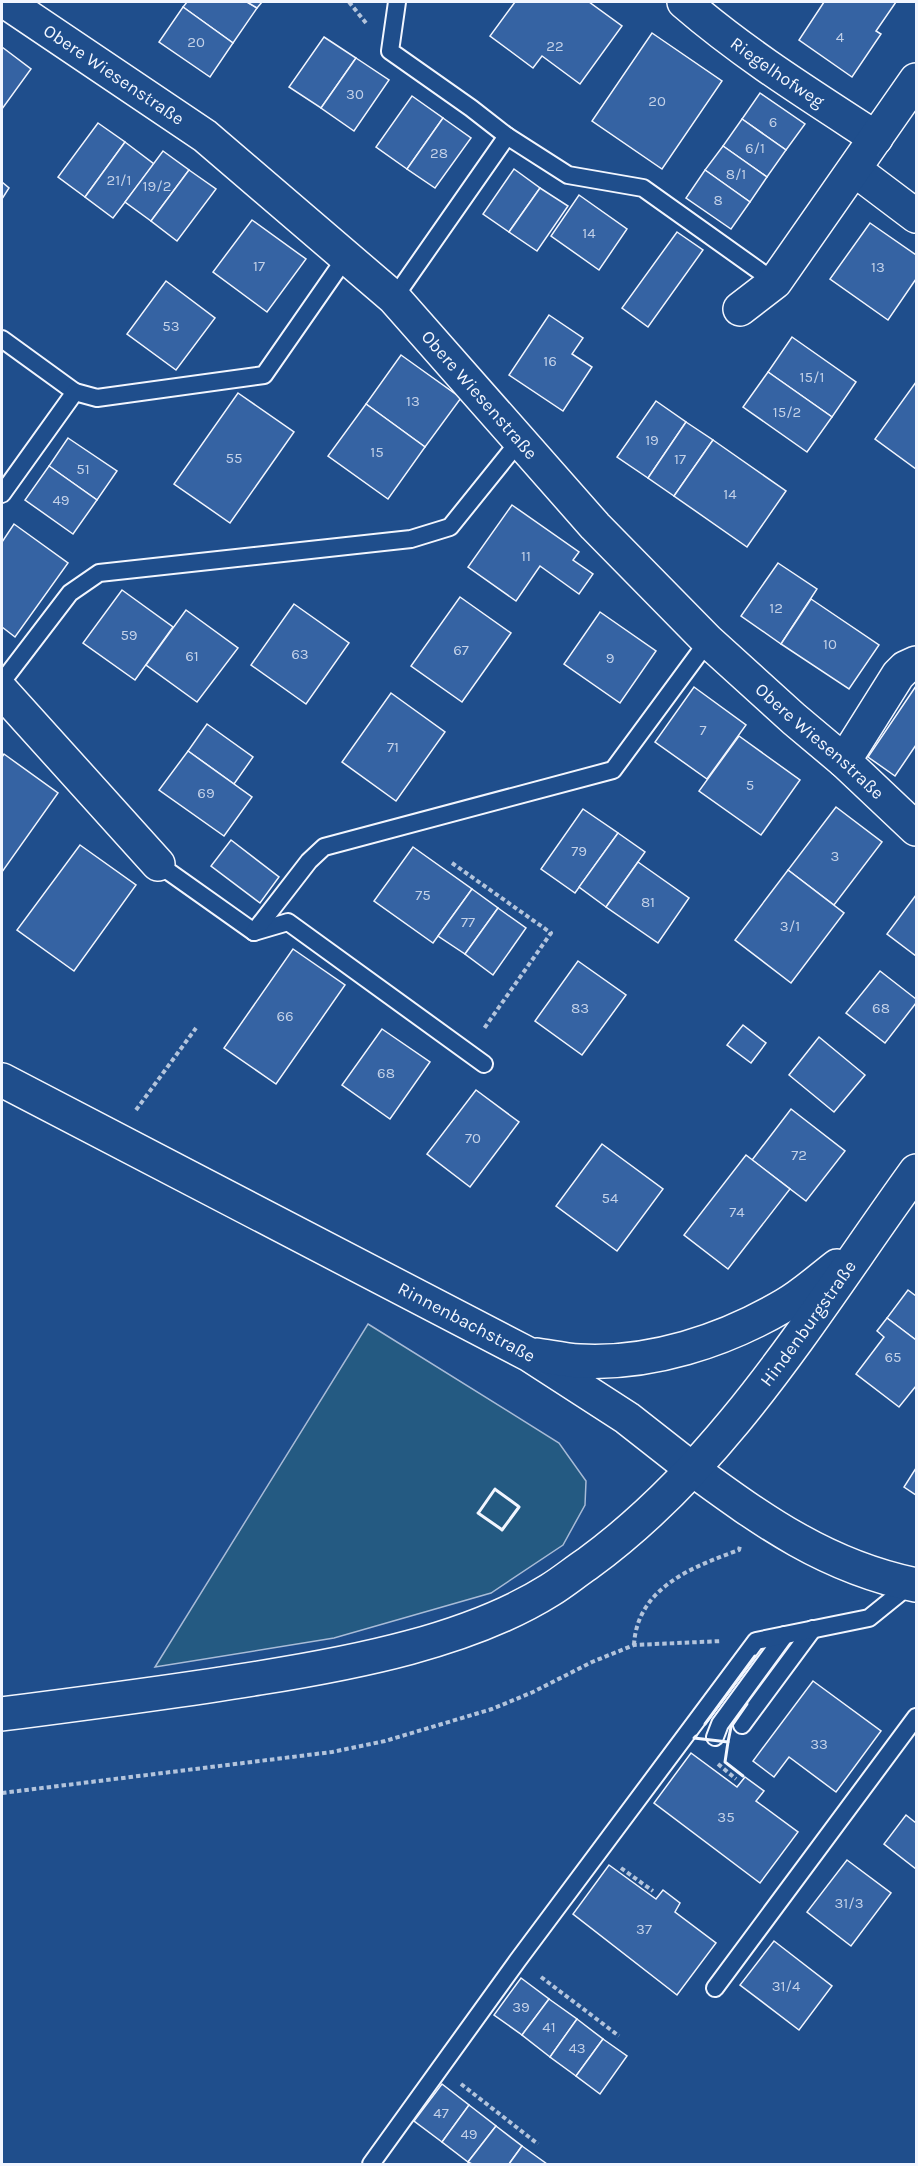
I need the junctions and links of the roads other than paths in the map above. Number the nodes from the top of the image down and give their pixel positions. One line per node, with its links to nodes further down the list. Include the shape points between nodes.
1 (6, 2): 9 (street, Obere Wiesenstraße, via 205,136)
2 (397, 2): 5 (lane, via 390,51)
3 (684, 2): 6 (street, Riegelhofweg, via 758,61)
4 (916, 80): 6 (street)
5 (507, 136): 10 (lane, via 568,175 643,188); 11 (lane)
6 (876, 138): 7 (street)
7 (855, 170): 8 (street); 10 (street)
8 (916, 216)
9 (346, 257): 11 (street, Obere Wiesenstraße); 14 (lane, via 264,375 97,398)
10 (775, 282): 12 (street)
11 (394, 298): 15 (street, Obere Wiesenstraße)
12 (740, 309)
13 (2, 339): 14 (lane)
14 (75, 392): 16 (lane)
15 (520, 440): 17 (street, Obere Wiesenstraße, via 595,526); 19 (lane, via 450,527 411,539 99,573 70,593)
16 (2, 494)
17 (708, 641): 21 (street, Obere Wiesenstraße); 24 (lane, via 613,770 324,847)
18 (916, 663): 21 (street, via 898,675)
19 (2, 682)
20 (2, 691): 23 (street)
21 (844, 761): 22 (street, Obere Wiesenstraße)
22 (916, 829)
23 (158, 864): 24 (lane)
24 (254, 932): 25 (lane, via 288,922)
25 (484, 1064)
26 (2, 1080): 29 (street, Rinnenbachstraße)
27 (916, 1171): 28 (street, Hindenburgstraße)
28 (861, 1249): 29 (street, via 787,1304 734,1331 681,1349 621,1360 578,1361); 30 (street, Hindenburgstraße, via 754,1398)
29 (528, 1354): 30 (street, Rinnenbachstraße, via 627,1418)
30 (692, 1468): 31 (street, Rinnenbachstraße, via 758,1517 823,1554); 34 (street, Hindenburgstraße, via 626,1534 551,1590 468,1628 328,1667)
31 (914, 1585): 32 (lane, via 868,1618)
32 (813, 1629): 33 (lane); 36 (lane)
33 (785, 1635): 37 (lane, via 720,1724); 39 (lane, via 756,1641)
34 (2, 1714)
35 (916, 1717): 38 (lane)
36 (742, 1725)
37 (715, 1737)
38 (715, 1988)
39 (371, 2164)

